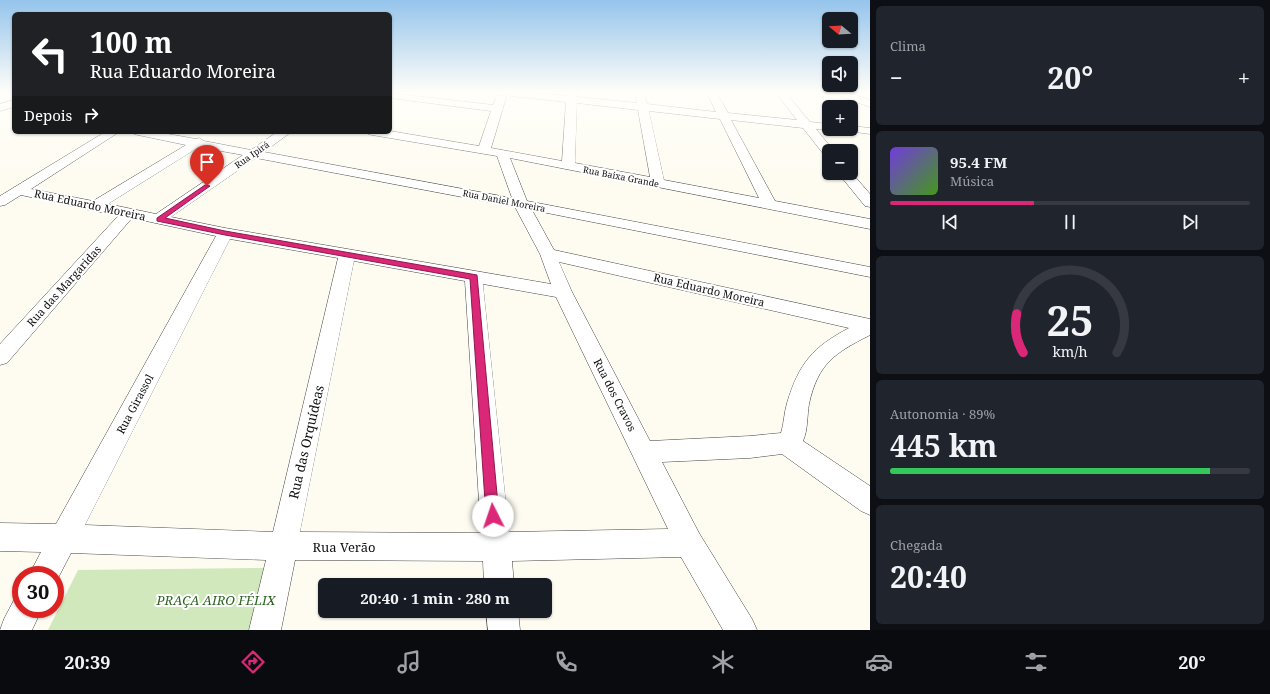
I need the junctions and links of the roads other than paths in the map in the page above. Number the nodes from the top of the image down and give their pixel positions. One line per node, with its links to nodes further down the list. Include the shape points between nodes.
1 (496, 122): 16 (street)
2 (570, 122): 18 (street)
3 (645, 122): 20 (street)
4 (728, 122): 25 (street)
5 (791, 122): 6 (street)
6 (805, 124): 7 (street); 15 (street)
7 (822, 126)
8 (858, 130): 9 (street)
9 (870, 131)
10 (105, 134): 21 (street)
11 (150, 134): 14 (street, Rua Daniel Moreira)
12 (282, 134): 17 (street, Rua Ipirá)
13 (384, 134): 16 (street, Rua Baixa Grande)
14 (199, 142): 17 (street, Rua Daniel Moreira); 26 (street)
15 (822, 145)
16 (493, 152): 18 (street, Rua Baixa Grande); 24 (street, Rua dos Cravos)
17 (255, 154): 24 (street, Rua Daniel Moreira); 28 (street, Rua Ipirá)
18 (568, 166): 20 (street, Rua Baixa Grande)
19 (852, 180): 23 (street)
20 (658, 184): 25 (street, Rua Baixa Grande)
21 (18, 190): 22 (street); 26 (street, Rua Eduardo Moreira)
22 (0, 202)
23 (870, 203)
24 (521, 204): 32 (street, Rua dos Cravos); 33 (street, Rua Daniel Moreira)
25 (769, 204): 29 (street, Rua Baixa Grande)
26 (94, 207): 27 (street, Rua Eduardo Moreira)
27 (128, 214): 28 (street, Rua Eduardo Moreira); 37 (street, Rua das Margaridas)
28 (159, 219): 30 (street, Rua Eduardo Moreira)
29 (870, 224)
30 (225, 233): 31 (street, Rua Eduardo Moreira); 42 (street, Rua Girassol)
31 (347, 254): 34 (street, Rua Eduardo Moreira); 44 (street, Rua das Orquídeas)
32 (548, 254): 35 (street, Rua dos Cravos); 36 (street, Rua Eduardo Moreira)
33 (870, 272)
34 (474, 277): 35 (street, Rua Eduardo Moreira); 45 (street)
35 (563, 292): 39 (street, Rua dos Cravos)
36 (870, 326): 38 (street, via 836,344 819,358 806,379 798,404 792,438)
37 (0, 357)
38 (786, 443): 39 (street); 40 (street)
39 (643, 452): 43 (street, Rua dos Cravos)
40 (870, 502)
41 (0, 537): 42 (street, Rua Verão)
42 (64, 538): 44 (street, Rua Verão); 46 (street, Rua Girassol)
43 (689, 543): 45 (street, Rua Verão); 53 (street, Rua dos Cravos)
44 (283, 546): 45 (street, Rua Verão); 51 (street, Rua das Orquídeas)
45 (495, 547): 47 (street)
46 (49, 566)
47 (498, 578)
48 (21, 618): 50 (street)
49 (503, 618): 52 (street)
50 (15, 630)
51 (265, 630)
52 (504, 630)
53 (741, 630)

